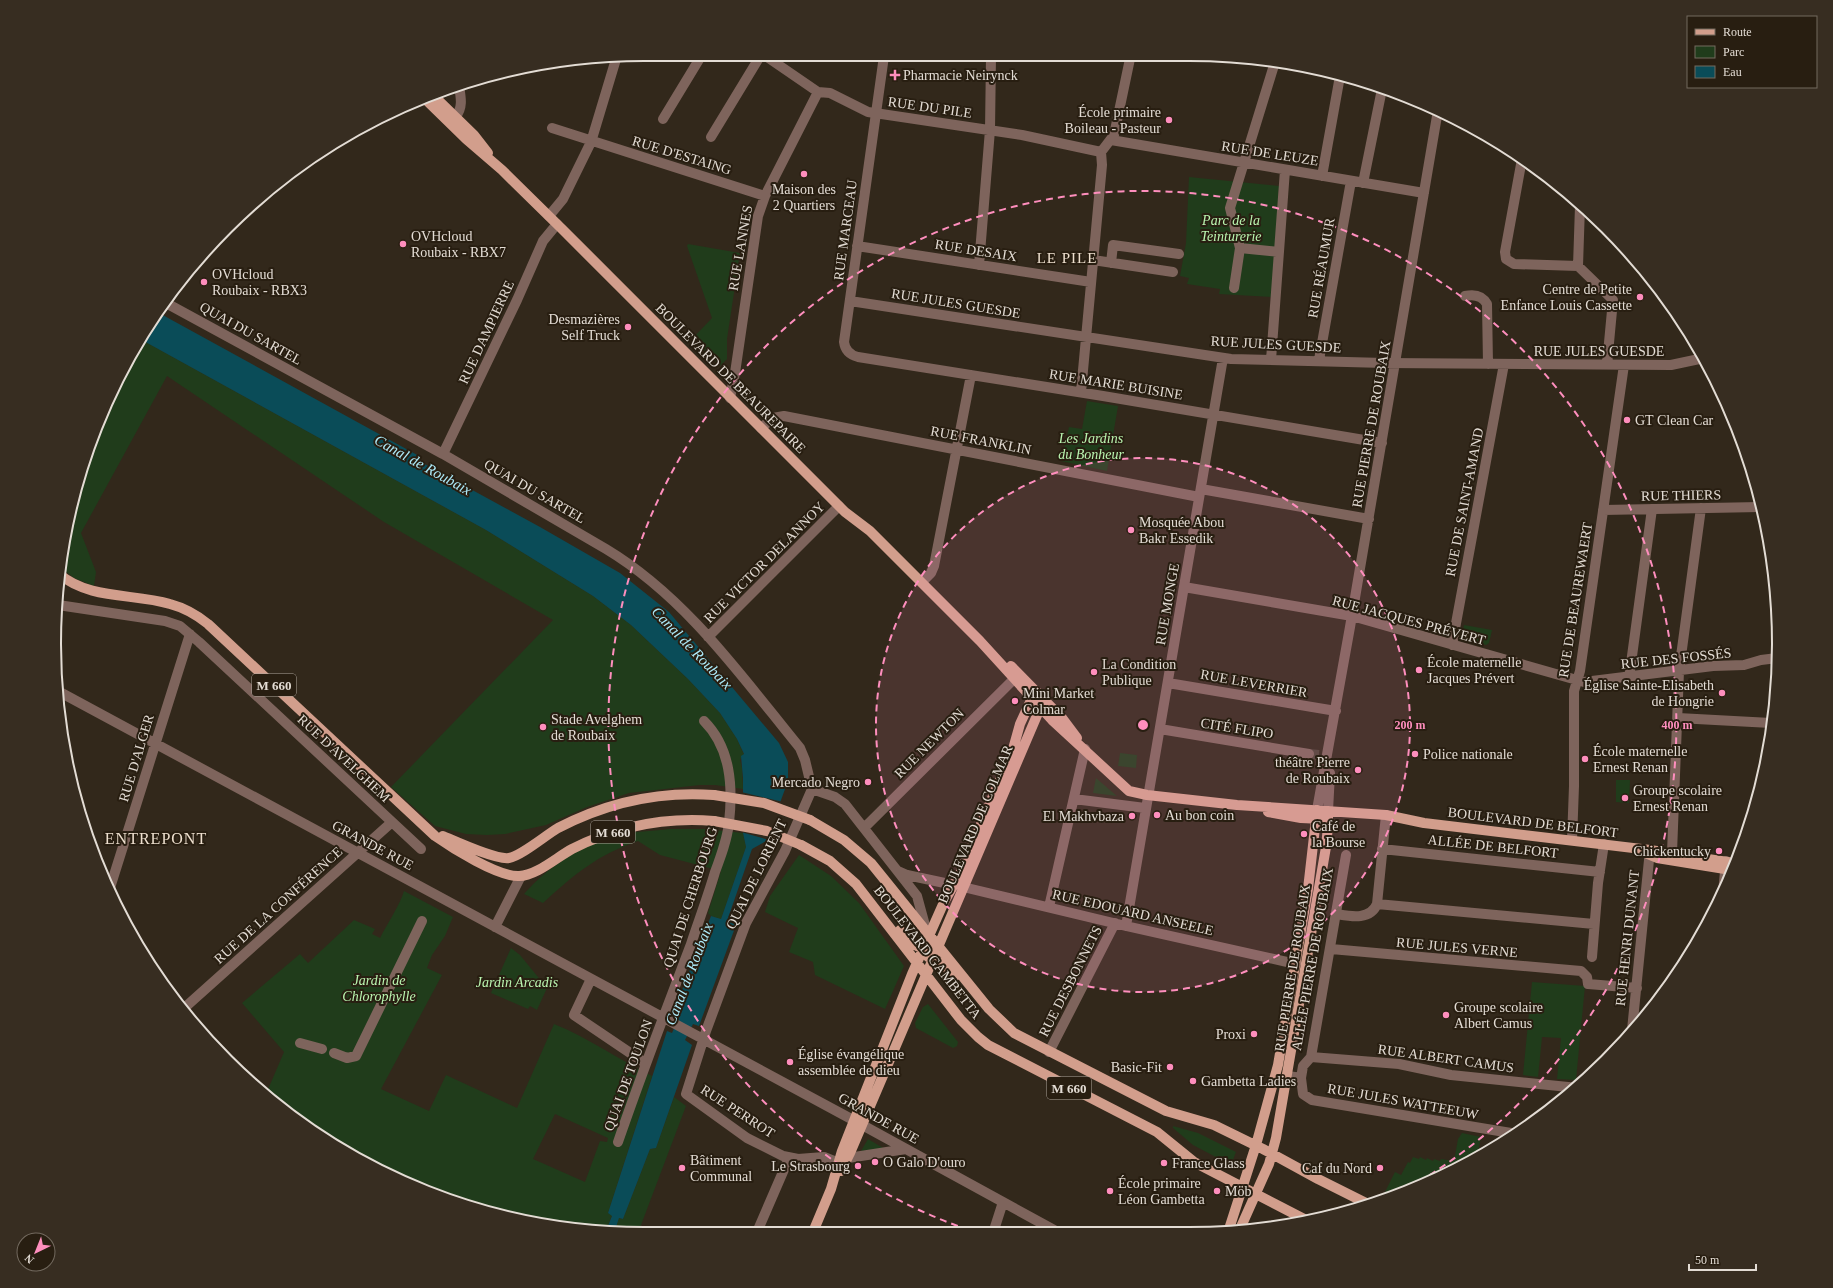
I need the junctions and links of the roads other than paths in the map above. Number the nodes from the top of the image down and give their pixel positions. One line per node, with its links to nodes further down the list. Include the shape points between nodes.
1 (698, 61): 17 (street)
2 (757, 61): 21 (street)
3 (774, 61): 11 (street, RUE DU PILE)
4 (883, 61): 15 (street, RUE MARCEAU)
5 (991, 61): 20 (street)
6 (1129, 61): 22 (street)
7 (615, 62): 23 (street, RUE DAMPIERRE)
8 (1273, 67): 25 (street)
9 (1339, 81): 28 (street)
10 (460, 91): 18 (street, via 460,111)
11 (818, 92): 15 (street, RUE DU PILE, via 830,94); 32 (street, RUE LANNES)
12 (1381, 94): 30 (street)
13 (437, 99): 18 (main road, BOULEVARD DE BEAUREPAIRE)
14 (429, 102): 18 (main road, BOULEVARD DE BEAUREPAIRE)
15 (876, 114): 20 (street, RUE DU PILE); 35 (street, RUE MARCEAU)
16 (1437, 116): 31 (street, RUE PIERRE DE ROUBAIX)
17 (663, 119)
18 (452, 120): 34 (main road, BOULEVARD DE BEAUREPAIRE, via 478,139 502,170)
19 (552, 128): 23 (street, RUE D'ESTAING)
20 (990, 130): 24 (street, RUE DU PILE); 41 (street)
21 (710, 137)
22 (1111, 140): 24 (street); 25 (street, RUE DE LEUZE)
23 (591, 142): 32 (street, RUE D'ESTAING); 34 (street, RUE DAMPIERRE)
24 (1102, 152): 39 (street)
25 (1244, 163): 27 (street, RUE DE LEUZE); 36 (street, via 1230,208)
26 (1521, 165): 42 (street, via 1505,252 1508,260 1514,264)
27 (1285, 170): 28 (street, RUE DE LEUZE); 37 (street)
28 (1322, 176): 29 (street, RUE DE LEUZE)
29 (1351, 181): 30 (street, RUE DE LEUZE); 54 (street, RUE RÉAUMUR)
30 (1363, 183): 31 (street, RUE DE LEUZE)
31 (1424, 193): 55 (street, RUE PIERRE DE ROUBAIX)
32 (765, 196): 62 (street, RUE LANNES, via 757,223)
33 (1580, 212): 42 (street)
34 (553, 220): 62 (main road, BOULEVARD DE BEAUREPAIRE); 67 (street, RUE DAMPIERRE)
35 (857, 246): 41 (street, RUE DESAIX); 47 (street, RUE MARCEAU)
36 (1240, 248): 37 (street); 45 (street)
37 (1279, 252): 53 (street)
38 (1179, 254): 40 (street, via 1113,245)
39 (1093, 260): 40 (street); 44 (street)
40 (1111, 263): 43 (street)
41 (979, 265): 44 (street, RUE DESAIX)
42 (1578, 266): 58 (street, via 1613,300)
43 (1173, 272)
44 (1091, 282): 49 (street)
45 (1234, 288)
46 (1465, 296): 56 (street, via 1479,296 1487,304)
47 (850, 301): 49 (street, RUE JULES GUESDE); 50 (street, RUE MARCEAU, via 844,342)
48 (170, 305): 67 (street, QUAI DU SARTEL)
49 (1086, 336): 51 (street, RUE JULES GUESDE); 61 (street)
50 (847, 350): 60 (street, RUE MARIE BUISINE, via 858,357)
51 (1223, 358): 53 (street, RUE JULES GUESDE); 63 (street, RUE MONGE)
52 (1698, 359): 59 (street, RUE JULES GUESDE, via 1677,364)
53 (1271, 360): 54 (street, RUE JULES GUESDE)
54 (1319, 360): 55 (street, RUE JULES GUESDE)
55 (1396, 363): 56 (street, RUE JULES GUESDE); 65 (street, RUE PIERRE DE ROUBAIX)
56 (1488, 364): 57 (street, RUE JULES GUESDE)
57 (1504, 364): 58 (street, RUE JULES GUESDE); 87 (street, RUE DE SAINT-AMAND)
58 (1607, 364): 59 (street, RUE JULES GUESDE)
59 (1624, 365): 73 (street, RUE DE BEAUREWAERT)
60 (971, 375): 61 (street, RUE MARIE BUISINE); 66 (street)
61 (1081, 392): 63 (street, RUE MARIE BUISINE)
62 (730, 398): 64 (main road, BOULEVARD DE BEAUREPAIRE)
63 (1213, 414): 65 (street, RUE MARIE BUISINE); 68 (street, RUE MONGE)
64 (760, 428): 66 (street, RUE FRANKLIN, via 773,418 784,416); 69 (main road, BOULEVARD DE BEAUREPAIRE)
65 (1382, 443): 74 (street, RUE PIERRE DE ROUBAIX)
66 (956, 450): 68 (street, RUE FRANKLIN); 77 (street, via 934,566)
67 (443, 454): 86 (street, QUAI DU SARTEL, via 622,558 675,603)
68 (1200, 493): 74 (street, RUE FRANKLIN); 80 (street, RUE MONGE)
69 (839, 506): 77 (main road, BOULEVARD DE BEAUREPAIRE, via 862,524); 86 (street, RUE VICTOR DELANNOY)
70 (1755, 507): 71 (street, RUE THIERS)
71 (1701, 508): 72 (street, RUE THIERS); 89 (street)
72 (1652, 509): 73 (street, RUE THIERS); 90 (street)
73 (1603, 510): 92 (street, RUE DE BEAUREWAERT)
74 (1369, 519): 84 (street, RUE PIERRE DE ROUBAIX)
75 (65, 578): 79 (main road, M 660)
76 (65, 580): 79 (main road)
77 (922, 582): 82 (main road, BOULEVARD DE BEAUREPAIRE)
78 (64, 585): 81 (main road, M 660, via 76,590)
79 (78, 586): 81 (main road, M 660)
80 (1184, 586): 84 (street, RUE JACQUES PRÉVERT); 93 (street, RUE MONGE)
81 (103, 593): 112 (main road, M 660, via 171,604 202,619)
82 (943, 603): 91 (main road, BOULEVARD DE BEAUREPAIRE); 95 (main road, BOULEVARD DE BEAUREPAIRE, via 981,637)
83 (62, 606): 85 (street, RUE D'AVELGHEM, via 165,621 176,624)
84 (1352, 616): 87 (street, RUE JACQUES PRÉVERT); 96 (street, RUE PIERRE DE ROUBAIX)
85 (190, 634): 102 (street, RUE D'ALGER); 111 (street, RUE D'AVELGHEM)
86 (708, 637): 105 (street, QUAI DU SARTEL, via 800,748)
87 (1452, 645): 92 (street, RUE JACQUES PRÉVERT)
88 (1772, 659): 89 (street, RUE DES FOSSÉS)
89 (1679, 671): 90 (street, RUE DES FOSSÉS); 97 (street)
90 (1629, 678): 92 (street, RUE DES FOSSÉS)
91 (1014, 679): 95 (main road, BOULEVARD DE BEAUREPAIRE); 113 (street, RUE NEWTON)
92 (1577, 681): 114 (street, RUE DE BEAUREWAERT, via 1574,691)
93 (1168, 683): 96 (street, RUE LEVERRIER); 100 (street, RUE MONGE)
94 (63, 694): 102 (street, GRANDE RUE)
95 (1038, 699): 103 (main road, BOULEVARD DE BEAUREPAIRE, via 1066,723); 128 (main road, BOULEVARD DE COLMAR, via 1018,730 1013,749)
96 (1336, 711): 101 (street, RUE PIERRE DE ROUBAIX)
97 (1678, 718): 99 (street); 120 (street)
98 (704, 720): 149 (street, QUAI DE CHERBOURG, via 723,749 728,766 729,821 726,840)
99 (1767, 723)
100 (1160, 729): 104 (street, CITÉ FLIPO); 106 (street, RUE MONGE)
101 (1330, 741): 109 (street, RUE PIERRE DE ROUBAIX); 109 (street, RUE PIERRE DE ROUBAIX, via 1324,756)
102 (155, 743): 119 (street, GRANDE RUE); 126 (street, RUE D'ALGER)
103 (1085, 749): 106 (main road, BOULEVARD DE BEAUREPAIRE, via 1126,789); 107 (street)
104 (1309, 754)
105 (812, 789): 113 (street, BOULEVARD GAMBETTA, via 842,801); 152 (street, QUAI DE LORIENT, via 785,851 747,920)
106 (1147, 795): 108 (street, RUE MONGE); 109 (main road, BOULEVARD DE BELFORT, via 1237,805 1298,817)
107 (1074, 800): 108 (street); 130 (street)
108 (1145, 808): 135 (street, RUE MONGE)
109 (1322, 814): 110 (main road, BOULEVARD DE BELFORT); 144 (main road, RUE PIERRE DE ROUBAIX); 159 (main road, RUE PIERRE DE ROUBAIX, via 1326,847)
110 (1386, 818): 114 (main road, BOULEVARD DE BELFORT); 117 (street)
111 (392, 822): 116 (street, RUE D'AVELGHEM); 119 (street, RUE DE LA CONFÉRENCE)
112 (421, 822): 125 (main road, M 660, via 444,842 489,867 508,875); 137 (main road, BOULEVARD GAMBETTA / M 660, bridge, via 441,835 500,858 512,857 568,823 614,805 662,795 691,793 758,801 810,820 839,836 884,877)
113 (864, 828): 123 (street, BOULEVARD GAMBETTA)
114 (1572, 840): 115 (main road, BOULEVARD DE BELFORT)
115 (1604, 844): 118 (main road, BOULEVARD DE BELFORT); 124 (street)
116 (421, 849)
117 (1382, 849): 124 (street, ALLÉE DE BELFORT); 129 (street)
118 (1650, 852): 120 (main road, BOULEVARD DE BELFORT); 122 (main road, BOULEVARD DE BELFORT, via 1657,858); 147 (street, RUE HENRI DUNANT)
119 (357, 853): 136 (street, GRANDE RUE); 148 (street, RUE DE LA CONFÉRENCE)
120 (1672, 853): 122 (main road, BOULEVARD DE BELFORT)
121 (1346, 855): 131 (street, ALLÉE PIERRE DE ROUBAIX)
122 (1729, 866)
123 (898, 871): 128 (street, BOULEVARD GAMBETTA); 137 (street, BOULEVARD GAMBETTA, via 918,898)
124 (1600, 872): 134 (street)
125 (522, 876): 127 (main road, BOULEVARD GAMBETTA / M 660, bridge, via 532,873 576,847 613,832 664,822 714,821 767,831 801,845 830,861); 136 (street)
126 (112, 882)
127 (856, 884): 139 (main road, via 876,900 906,937); 143 (main road, BOULEVARD GAMBETTA / M 660)
128 (959, 886): 130 (street, RUE EDOUARD ANSEELE); 137 (main road, BOULEVARD DE COLMAR, via 944,902); 138 (main road, BOULEVARD DE COLMAR)
129 (1377, 904): 131 (street, via 1372,912 1362,916); 134 (street)
130 (1049, 907): 133 (street, RUE EDOUARD ANSEELE)
131 (1336, 914): 140 (street, ALLÉE PIERRE DE ROUBAIX)
132 (422, 921): 156 (street, via 356,1056 347,1058)
133 (1115, 924): 135 (street, RUE EDOUARD ANSEELE); 155 (street, RUE DESBONNETS)
134 (1594, 924): 141 (street)
135 (1126, 926): 144 (street, RUE EDOUARD ANSEELE)
136 (495, 927): 146 (street, GRANDE RUE)
137 (928, 932): 138 (main road, BOULEVARD GAMBETTA / M 660); 139 (main road, BOULEVARD DE COLMAR)
138 (939, 945): 139 (main road, via 931,950); 142 (main road, BOULEVARD DE COLMAR); 151 (main road, BOULEVARD GAMBETTA / M 660)
139 (924, 949): 143 (main road, BOULEVARD DE COLMAR)
140 (1330, 949): 147 (street, RUE JULES VERNE, via 1581,971 1587,977 1588,984); 157 (street, ALLÉE PIERRE DE ROUBAIX)
141 (1592, 957)
142 (932, 960): 143 (main road, via 926,957); 145 (main road, BOULEVARD DE COLMAR); 151 (main road, via 949,969 978,1004)
143 (918, 962): 145 (main road, BOULEVARD GAMBETTA / M 660); 163 (main road, BOULEVARD DE COLMAR)
144 (1296, 964): 166 (main road, RUE PIERRE DE ROUBAIX, via 1278,1065)
145 (926, 974): 163 (main road, BOULEVARD DE COLMAR); 171 (main road, BOULEVARD GAMBETTA / M 660, via 961,1020 988,1045 1157,1132 1194,1162)
146 (591, 979): 149 (street, GRANDE RUE); 158 (street, via 574,1015)
147 (1637, 988): 150 (street, RUE HENRI DUNANT)
148 (187, 1006)
149 (664, 1018): 152 (street, GRANDE RUE); 158 (street, QUAI DE TOULON)
150 (1633, 1021)
151 (1001, 1022): 155 (main road, BOULEVARD GAMBETTA / M 660, via 1018,1036)
152 (704, 1040): 162 (street, QUAI DE LORIENT); 163 (street, GRANDE RUE)
153 (300, 1043): 154 (street)
154 (322, 1049)
155 (1049, 1052): 166 (main road, BOULEVARD GAMBETTA / M 660, via 1166,1112 1211,1124)
156 (334, 1053)
157 (1311, 1057): 160 (street, ALLÉE PIERRE DE ROUBAIX, via 1303,1066); 161 (street, RUE ALBERT CAMUS, via 1399,1064 1451,1075)
158 (645, 1063): 165 (street, QUAI DE TOULON)
159 (1288, 1076): 160 (street); 168 (main road, RUE PIERRE DE ROUBAIX)
160 (1301, 1078): 164 (street, RUE JULES WATTEEUW, via 1301,1091 1312,1100)
161 (1567, 1087)
162 (686, 1094): 169 (street, RUE PERROT, via 747,1138)
163 (859, 1123): 167 (street, GRANDE RUE); 170 (main road)
164 (1507, 1132)
165 (618, 1142)
166 (1256, 1145): 168 (main road, BOULEVARD GAMBETTA / M 660); 171 (main road, RUE PIERRE DE ROUBAIX)
167 (906, 1149): 170 (street); 174 (street, GRANDE RUE)
168 (1273, 1154): 172 (main road, RUE PIERRE DE ROUBAIX); 173 (main road, BOULEVARD GAMBETTA / M 660)
169 (789, 1158): 170 (street, RUE PERROT, via 824,1157); 178 (street)
170 (844, 1162): 179 (main road)
171 (1243, 1187): 172 (main road, BOULEVARD GAMBETTA / M 660); 177 (main road, RUE PIERRE DE ROUBAIX)
172 (1256, 1194): 175 (main road, BOULEVARD GAMBETTA / M 660); 176 (main road, RUE PIERRE DE ROUBAIX)
173 (1361, 1201)
174 (1003, 1202): 180 (street); 181 (street, GRANDE RUE)
175 (1299, 1217)
176 (1242, 1224)
177 (1230, 1226)
178 (759, 1227)
179 (815, 1227)
180 (995, 1227)
181 (1049, 1227)

